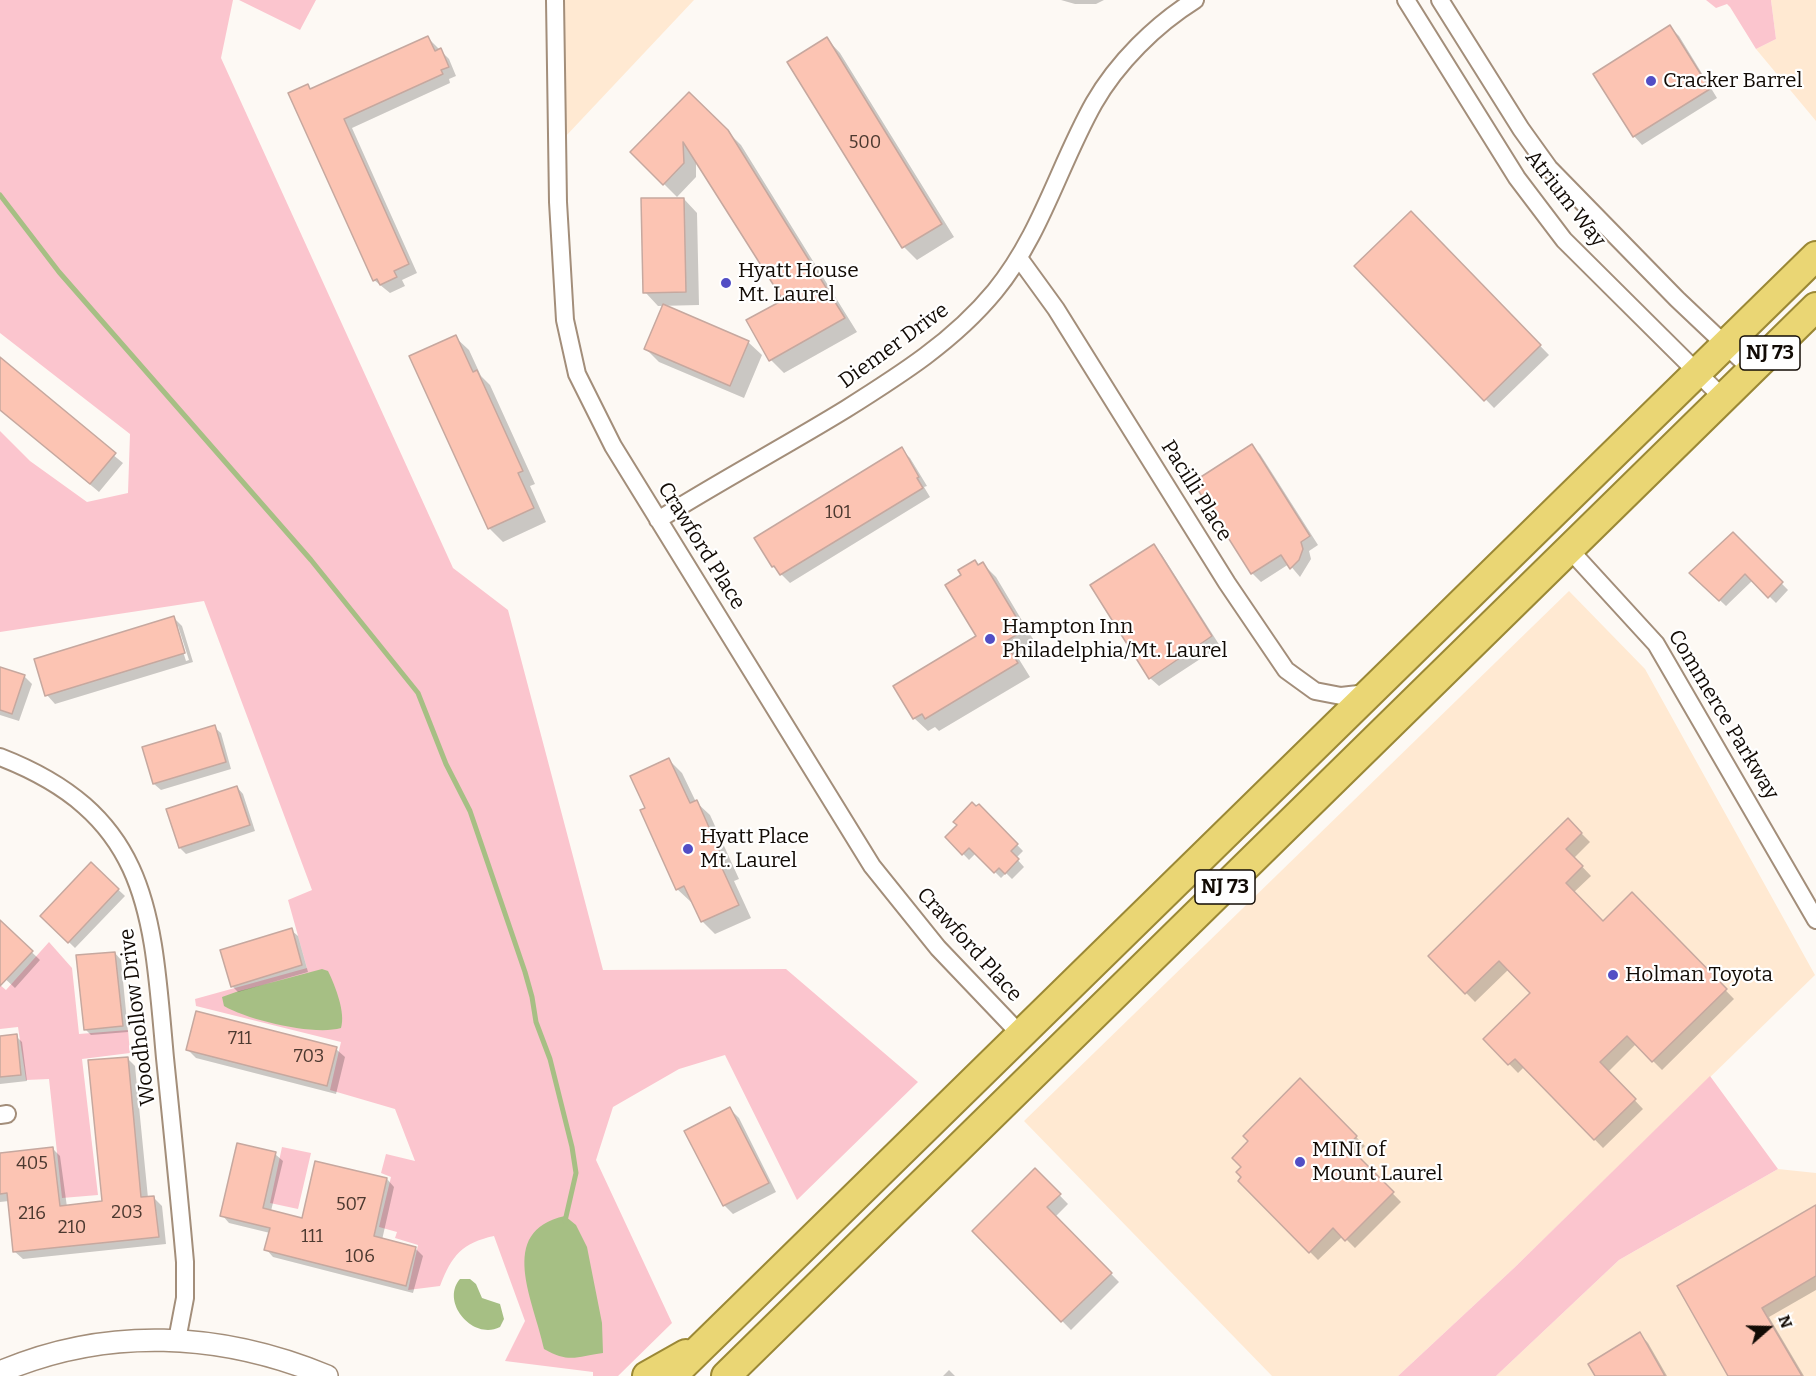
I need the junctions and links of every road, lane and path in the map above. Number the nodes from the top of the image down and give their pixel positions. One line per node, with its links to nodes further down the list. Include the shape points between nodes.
1 (555, 0): 12 (street, Crawford Place, via 561,282 569,348 588,399)
2 (1195, 0): 6 (street, Diemer Drive, via 1143,42 1102,91)
3 (1406, 0): 10 (street, Atrium Way, via 1517,178 1557,231)
4 (1440, 0): 8 (street, Atrium Way, via 1549,168)
5 (1816, 256): 8 (highway, NJ 73)
6 (1019, 258): 12 (street, Diemer Drive, via 977,311 913,365); 14 (street, Pacilli Place, via 1056,309 1286,670 1305,687 1341,696)
7 (1816, 307): 9 (highway, NJ 73)
8 (1726, 345): 9 (street, Atrium Way); 10 (highway, NJ 73)
9 (1752, 370): 11 (highway, NJ 73)
10 (1696, 373): 11 (street, Atrium Way); 14 (highway, NJ 73)
11 (1724, 398): 13 (highway, NJ 73)
12 (658, 520): 17 (street, Crawford Place, via 872,866 938,948)
13 (1569, 549): 16 (street, Commerce Parkway, via 1668,661); 24 (highway, NJ 73)
14 (1371, 692): 17 (highway, NJ 73)
15 (0, 757): 18 (street, Woodhollow Drive, via 45,777 85,805 121,846 140,884 158,967 185,1262)
16 (1816, 920)
17 (1021, 1035): 19 (highway, NJ 73)
18 (177, 1340): 20 (street, via 92,1344 48,1354); 21 (street, via 263,1353)
19 (707, 1342): 22 (highway); 23 (highway, NJ 73)
20 (0, 1372)
21 (327, 1376)
22 (648, 1376)
23 (672, 1376)
24 (726, 1376)

